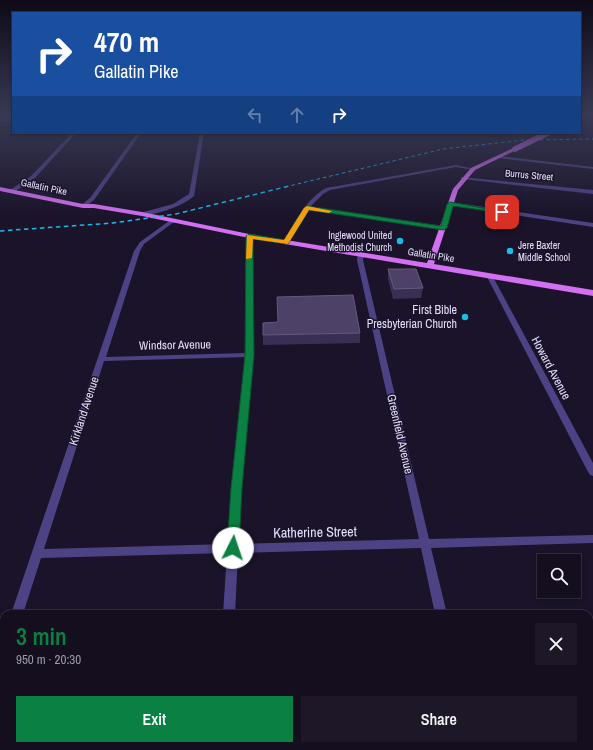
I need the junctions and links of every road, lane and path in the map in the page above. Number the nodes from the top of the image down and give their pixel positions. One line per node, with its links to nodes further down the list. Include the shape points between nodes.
1 (59, 149): 10 (street, via 33,177)
2 (127, 149): 13 (street, via 92,198)
3 (199, 149): 15 (street, via 192,195 173,206)
4 (513, 149): 5 (main road, bridge)
5 (499, 157): 6 (street); 7 (main road)
6 (593, 168)
7 (473, 169): 8 (main road); 14 (street, via 456,166 328,189 318,195)
8 (463, 178): 11 (street, Burrus Street); 12 (main road)
9 (0, 189): 10 (main road, Gallatin Pike)
10 (12, 192): 13 (main road, Gallatin Pike)
11 (593, 192)
12 (450, 204): 17 (street); 18 (main road)
13 (83, 206): 15 (main road, Gallatin Pike); 16 (main road, Gallatin Pike, via 90,210 162,223)
14 (307, 208): 18 (street); 20 (street)
15 (142, 214): 16 (main road, Gallatin Pike)
16 (171, 222): 19 (main road, Gallatin Pike); 26 (street, Kirkland Avenue, via 142,243 137,251)
17 (593, 225)
18 (443, 228): 22 (main road)
19 (250, 236): 20 (main road, Gallatin Pike); 25 (street)
20 (286, 242): 21 (main road, Gallatin Pike)
21 (361, 254): 22 (main road, Gallatin Pike); 29 (street, Greenfield Avenue, via 360,260)
22 (430, 266): 23 (main road, Gallatin Pike)
23 (490, 275): 24 (main road, Gallatin Pike); 27 (street, Howard Avenue)
24 (593, 293)
25 (250, 355): 26 (street, Windsor Avenue); 30 (street, via 236,488)
26 (102, 359): 31 (street, Kirkland Avenue)
27 (593, 472)
28 (593, 539): 29 (street, Katherine Street)
29 (425, 544): 30 (street, Katherine Street); 34 (street, Greenfield Avenue)
30 (233, 548): 31 (street, Katherine Street); 33 (street)
31 (37, 554): 32 (street, Kirkland Avenue)
32 (18, 610)
33 (229, 610)
34 (440, 610)

